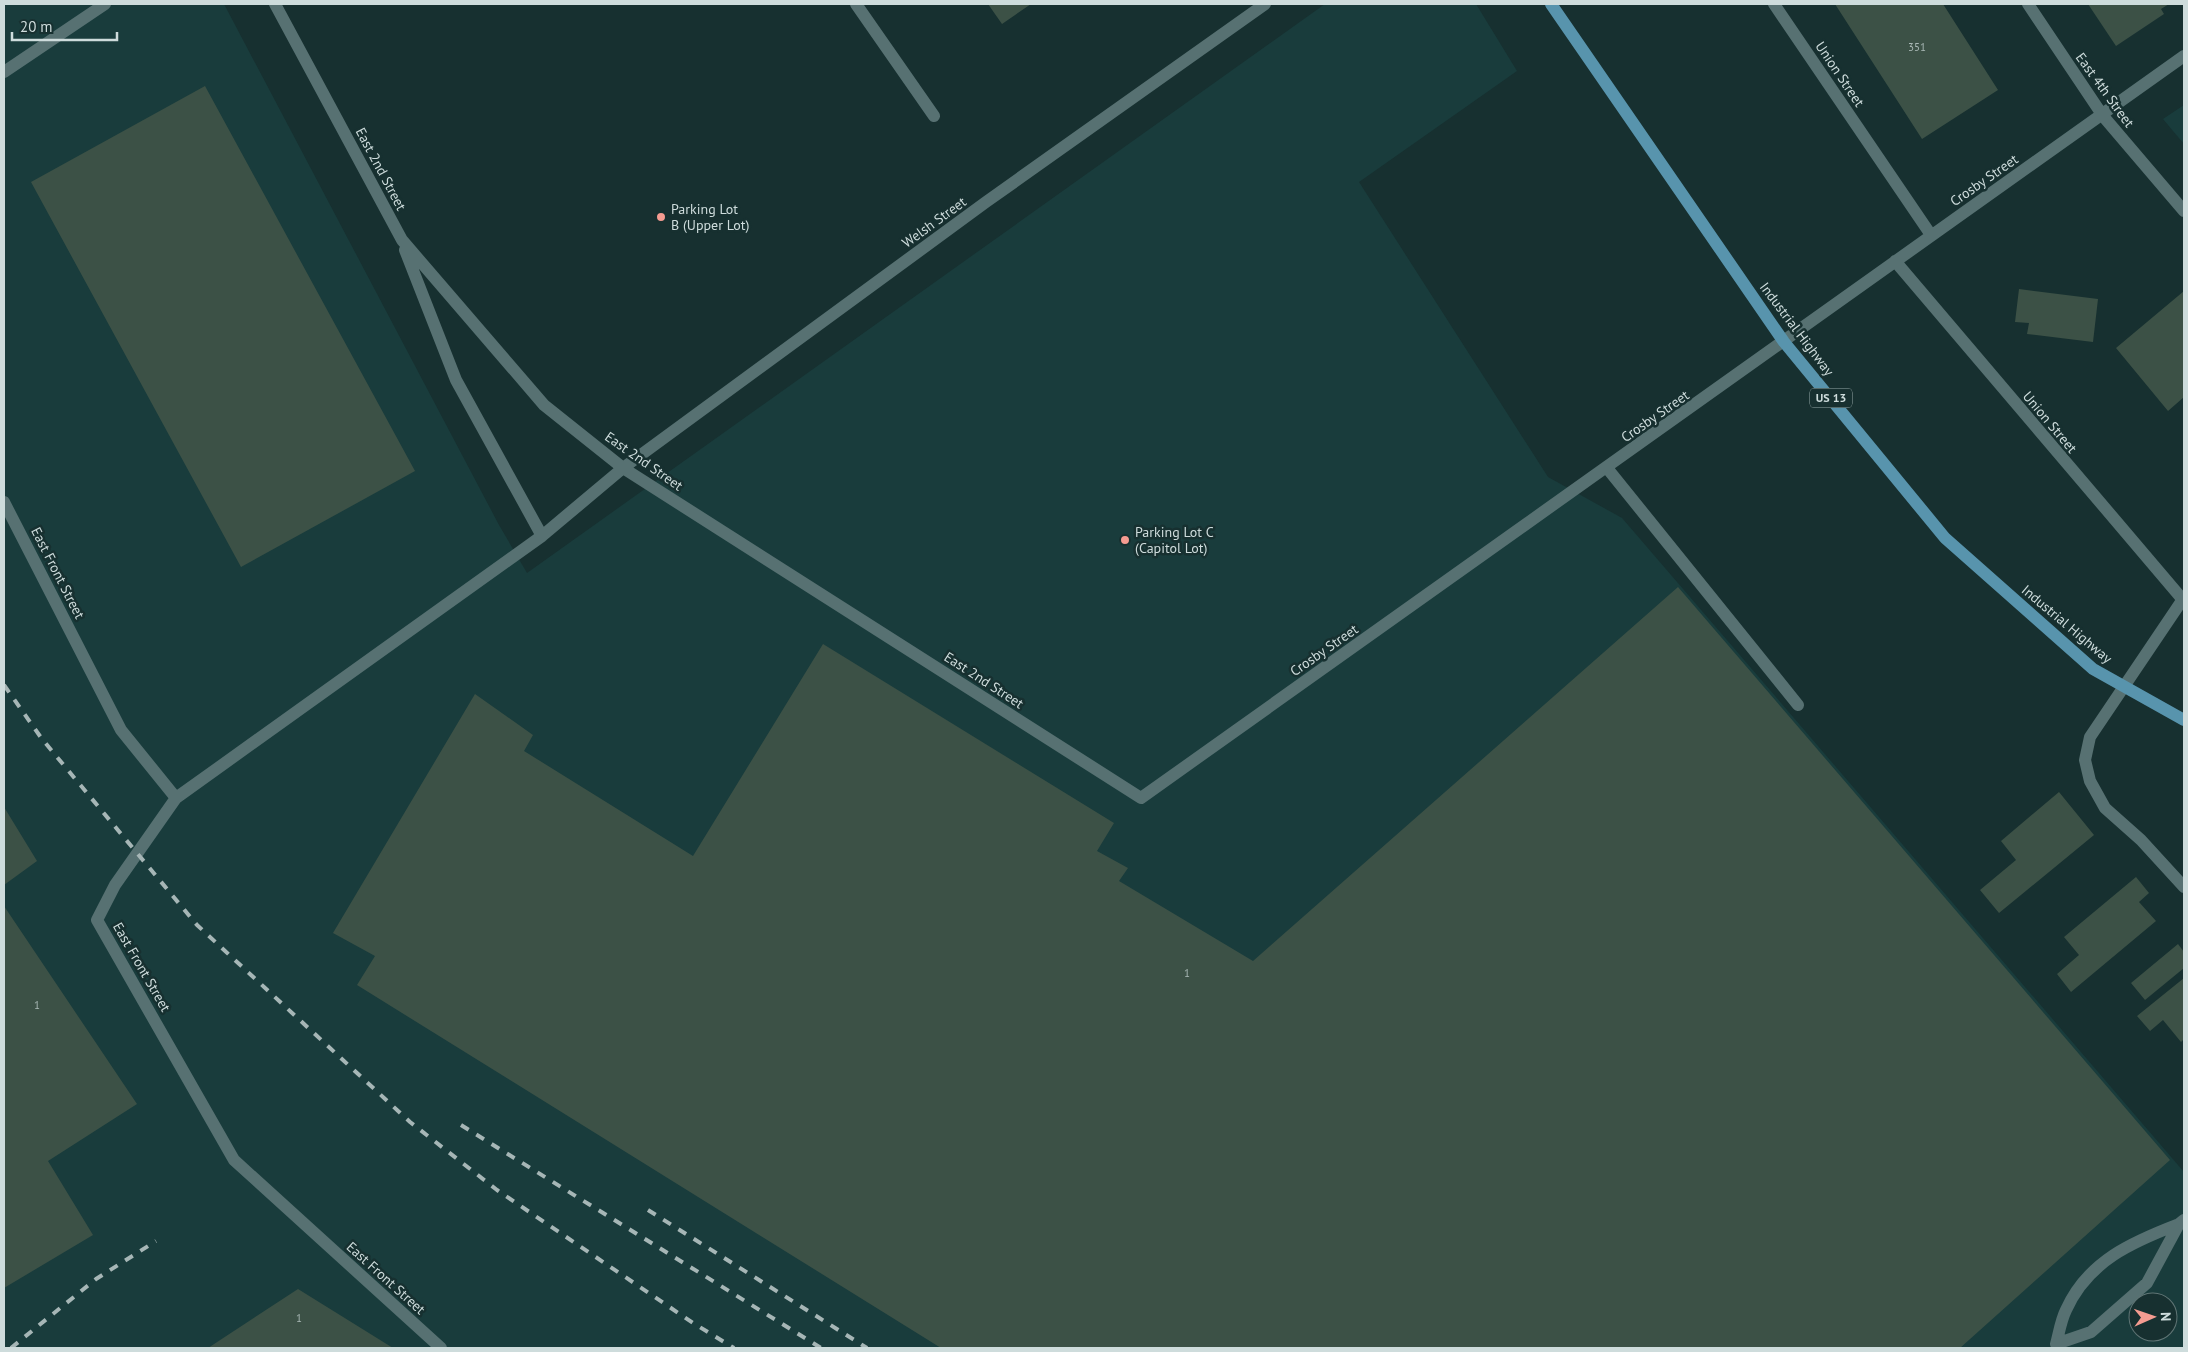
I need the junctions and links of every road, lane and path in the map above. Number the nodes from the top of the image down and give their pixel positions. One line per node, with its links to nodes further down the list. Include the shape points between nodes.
1 (105, 4): 9 (street)
2 (275, 4): 14 (street, East 2nd Street)
3 (856, 4): 10 (street)
4 (1265, 4): 17 (street, Welsh Street, via 986,202)
5 (1551, 4): 16 (main road, Industrial Highway / US 13)
6 (1774, 4): 13 (street, Union Street)
7 (2028, 4): 11 (street, East 4th Street)
8 (2184, 56): 11 (street, Crosby Street)
9 (4, 72)
10 (934, 116)
11 (2103, 116): 12 (street, East 4th Street); 13 (street, Crosby Street)
12 (2184, 211)
13 (1931, 235): 15 (street, Crosby Street)
14 (402, 240): 17 (street, East 2nd Street, via 544,405); 20 (street, via 456,380)
15 (1895, 261): 16 (street, Crosby Street); 21 (street, Union Street)
16 (1784, 342): 18 (street, Crosby Street); 22 (main road, Industrial Highway / US 13, via 1945,538 2093,669)
17 (623, 468): 20 (street, Welsh Street); 26 (street, East 2nd Street)
18 (1607, 468): 23 (street); 26 (street, Crosby Street)
19 (4, 502): 25 (street, East Front Street, via 121,730)
20 (542, 536): 25 (street, Welsh Street)
21 (2184, 600): 22 (street)
22 (2124, 687): 24 (main road, Industrial Highway / US 13); 27 (street, via 2090,736 2085,760 2090,782 2105,808 2141,840)
23 (1798, 705)
24 (2184, 720)
25 (176, 798): 30 (street, East Front Street, via 115,885 97,920 234,1160)
26 (1142, 798)
27 (2184, 887)
28 (2182, 1222): 29 (street, via 2147,1283 2091,1332); 29 (street, via 2135,1241 2092,1270 2066,1310)
29 (2053, 1346)
30 (441, 1348)

